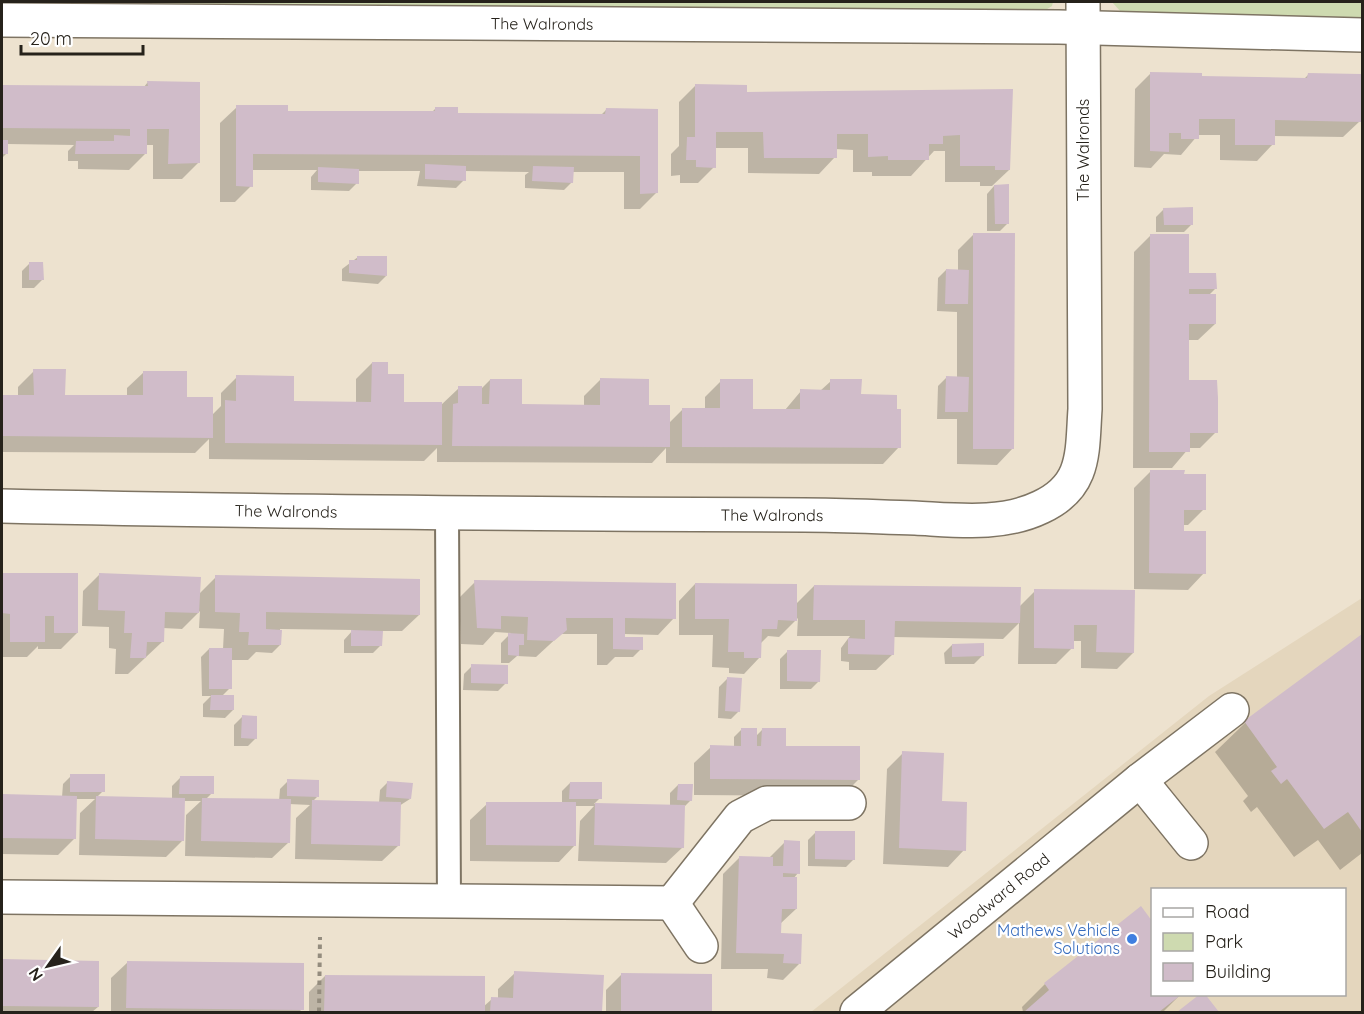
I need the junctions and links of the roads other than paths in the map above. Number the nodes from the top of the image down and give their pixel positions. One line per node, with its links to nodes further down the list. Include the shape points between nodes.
1 (1082, 15): 2 (street, The Walronds); 3 (street, The Walronds); 5 (street, The Walronds, via 1085,409 1082,465 1070,488 1042,507 1016,516 977,520 843,515)
2 (2, 20)
3 (1362, 35)
4 (2, 506): 5 (street, The Walronds)
5 (447, 514): 11 (lane)
6 (1232, 710): 7 (street, Woodward Road)
7 (1140, 780): 9 (street); 14 (street, Woodward Road)
8 (849, 802): 12 (street, via 767,803 740,817)
9 (1191, 843)
10 (2, 897): 11 (street)
11 (449, 903): 12 (street)
12 (672, 903): 13 (street)
13 (700, 946)
14 (857, 1012)

